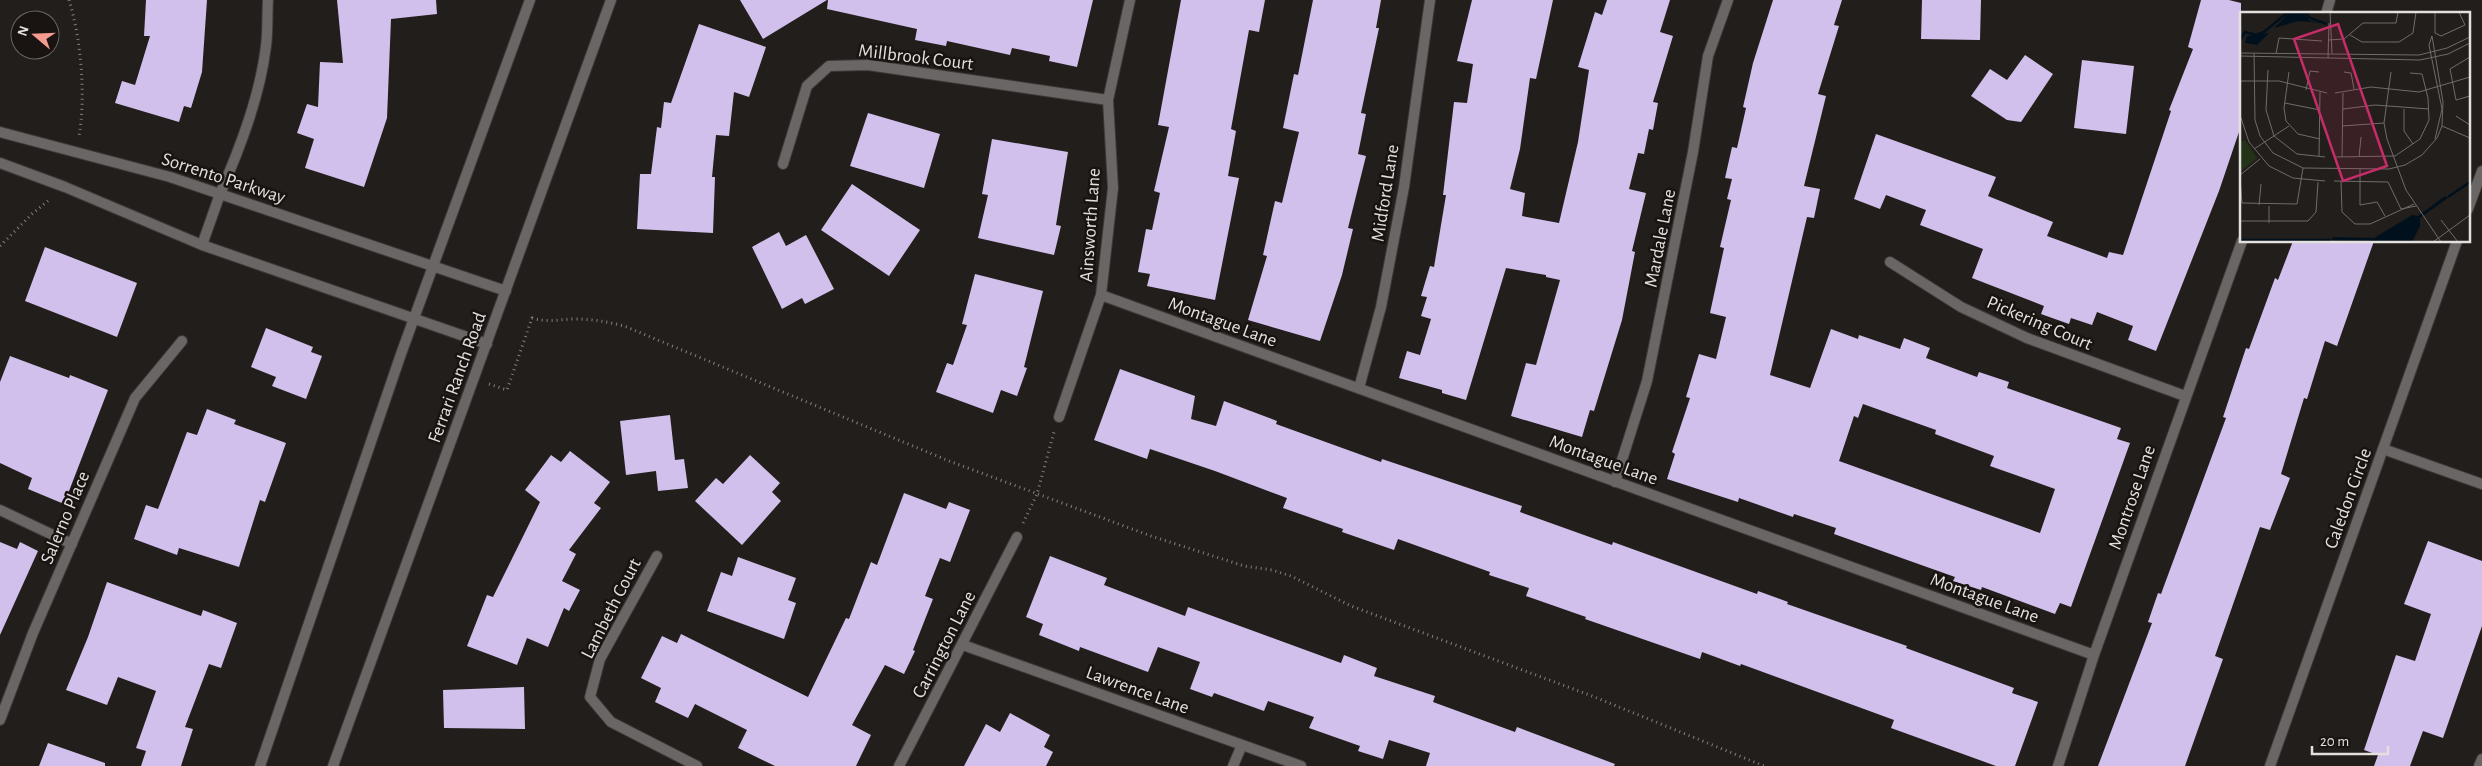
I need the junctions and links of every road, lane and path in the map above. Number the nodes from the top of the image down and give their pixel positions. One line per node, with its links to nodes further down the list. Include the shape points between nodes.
1 (69, 0): 10 (path, via 77,35 81,90)
2 (268, 0): 15 (street, via 266,46 256,95)
3 (530, 0): 22 (street)
4 (611, 0): 23 (street, Ferrari Ranch Road)
5 (1130, 0): 8 (street, Ainsworth Lane)
6 (1430, 0): 29 (street, Midford Lane, via 1404,187 1381,307)
7 (1728, 0): 33 (street, Mardale Lane, via 1708,56 1693,152 1647,381)
8 (1108, 100): 12 (street, Millbrook Court, via 868,65 829,66 807,86); 24 (street, Ainsworth Lane, via 1113,188)
9 (0, 132): 10 (street, Sorrento Parkway)
10 (76, 151): 15 (street, Sorrento Parkway)
11 (0, 163): 14 (street)
12 (783, 164)
13 (2482, 170): 16 (street)
14 (65, 187): 19 (street); 20 (path)
15 (220, 194): 19 (street); 22 (street, Sorrento Parkway)
16 (2470, 203)
17 (2242, 242): 30 (street, Montrose Lane)
18 (2457, 242): 32 (street, Caledon Circle)
19 (202, 245): 25 (street)
20 (0, 246)
21 (1890, 262): 30 (street, Pickering Court, via 1961,307 2027,338)
22 (434, 265): 23 (street, Sorrento Parkway); 25 (street)
23 (506, 291): 27 (street, Ferrari Ranch Road)
24 (1101, 295): 29 (street, Montague Lane); 31 (street, Ainsworth Lane)
25 (414, 318): 27 (street); 45 (street)
26 (182, 341): 38 (street, Salerno Place, via 135,398)
27 (487, 344): 28 (street, Ferrari Ranch Road)
28 (474, 379): 35 (path, via 507,390 532,318 553,322 573,319 605,321); 46 (street, Ferrari Ranch Road)
29 (1359, 388): 33 (street, Montague Lane)
30 (2185, 396): 41 (street, Montrose Lane)
31 (1059, 417): 35 (path)
32 (2383, 449): 34 (street); 53 (street, Caledon Circle)
33 (1616, 482): 41 (street, Montague Lane)
34 (2482, 484)
35 (1037, 494): 37 (path); 51 (path, via 1151,536 1244,566 1291,576 1351,606 1592,696)
36 (0, 510): 38 (street)
37 (1017, 537): 40 (street, Carrington Lane)
38 (72, 544): 42 (street, Salerno Place, via 32,633)
39 (656, 556): 47 (street, Lambeth Court, via 600,659 590,698 611,722)
40 (963, 645): 43 (street, Lawrence Lane); 48 (street, Carrington Lane)
41 (2094, 655): 52 (street, Montrose Lane)
42 (0, 720)
43 (1242, 745): 49 (street); 50 (street, Lawrence Lane)
44 (2482, 758): 54 (street)
45 (260, 766)
46 (333, 766)
47 (697, 766)
48 (899, 766)
49 (1233, 766)
50 (1301, 766)
51 (1764, 766)
52 (2058, 766)
53 (2270, 766)
54 (2479, 766)

